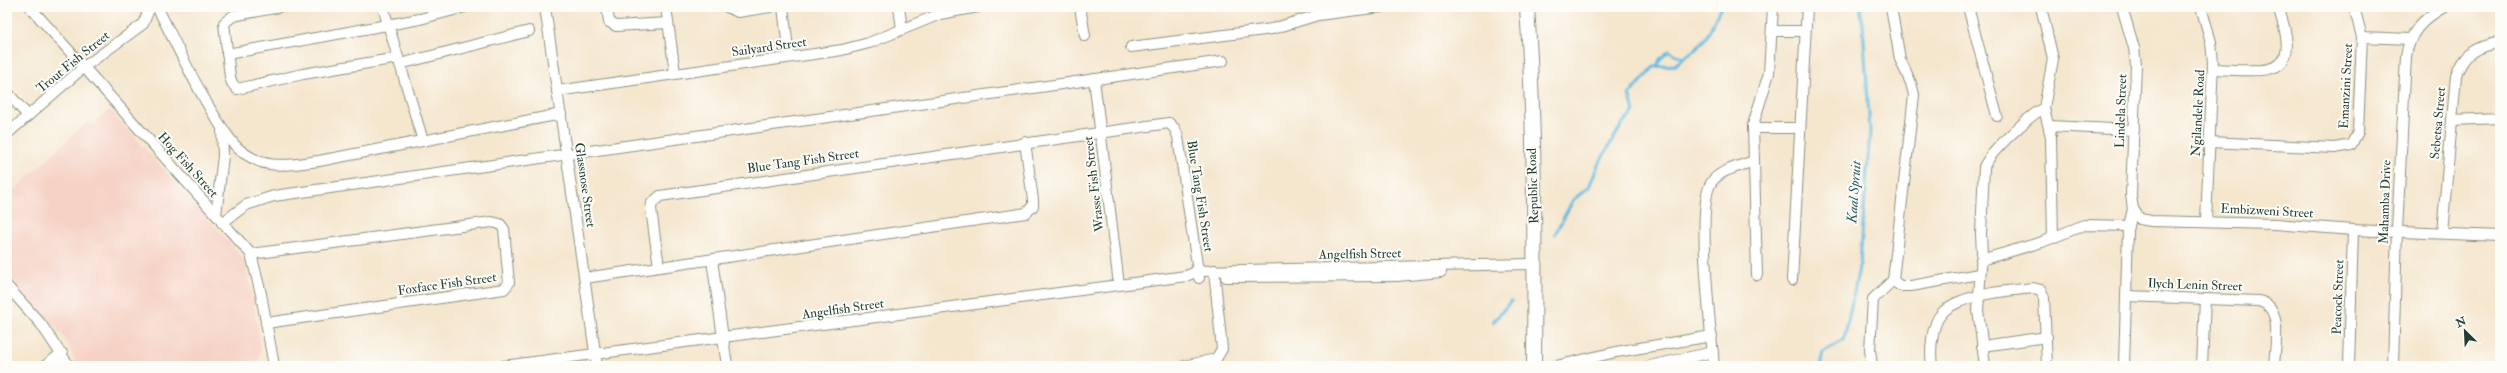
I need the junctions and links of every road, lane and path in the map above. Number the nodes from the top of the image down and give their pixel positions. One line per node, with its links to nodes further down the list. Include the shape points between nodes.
1 (30, 7): 43 (street, Hog Fish Street)
2 (150, 7): 43 (street, Trout Fish Street, via 143,24)
3 (157, 7): 55 (street)
4 (279, 7): 39 (street, via 227,19 224,23)
5 (383, 7): 29 (street)
6 (466, 7): 29 (street)
7 (546, 7): 47 (street, Glassnose Street)
8 (607, 7): 28 (street, via 609,22 616,26)
9 (666, 7): 28 (street)
10 (727, 7): 11 (street, via 738,12)
11 (770, 7)
12 (783, 7): 40 (street)
13 (899, 7): 30 (street)
14 (978, 7): 30 (street, Sailyard Street, via 940,14)
15 (1080, 7): 34 (street)
16 (1381, 7): 38 (street, via 1318,15 1272,29)
17 (1527, 7): 79 (street, Republic Road, via 1533,101 1531,135)
18 (1773, 7): 32 (street)
19 (1806, 7): 33 (street)
20 (1891, 7): 87 (street, via 1900,59 1914,95)
21 (1968, 7): 52 (street)
22 (2041, 7): 49 (street, via 2053,58)
23 (2122, 7): 59 (street, Lindela Street, via 2134,48)
24 (2201, 7): 44 (street, Ngilandele Road, via 2211,42)
25 (2278, 7): 44 (street, via 2287,48 2282,64 2265,70)
26 (2354, 7): 35 (street, Emanzini Street)
27 (2438, 8): 36 (street, Mahamba Drive, via 2420,24)
28 (668, 22): 45 (street)
29 (387, 24): 39 (street); 41 (street)
30 (902, 29): 40 (street, Sailyard Street, via 855,47)
31 (529, 31): 41 (street)
32 (1772, 31): 33 (street); 57 (street, via 1769,73)
33 (1805, 31): 58 (street)
34 (1085, 36)
35 (2362, 37): 36 (street); 64 (street, Emanzini Street, via 2358,132 2350,145 2335,148)
36 (2410, 39): 72 (street, Mahamba Drive, via 2404,68)
37 (2500, 43): 54 (street, Sebetsa Street, via 2474,50 2460,63 2456,76)
38 (1131, 47)
39 (227, 54): 41 (street, via 232,83 237,89 303,74)
40 (789, 57): 45 (street, Sailyard Street)
41 (399, 61): 62 (street)
42 (1223, 61): 46 (street)
43 (84, 67): 51 (street, Trout Fish Street); 68 (street, Hog Fish Street)
44 (2213, 69): 64 (street, Ngilandele Road)
45 (675, 73): 47 (street, Sailyard Street)
46 (1094, 79): 60 (street, Wrasse Fish Street); 65 (street)
47 (557, 91): 50 (street, Glassnose Street)
48 (7, 92): 51 (street)
49 (2044, 108): 56 (street); 78 (street, via 2022,124 1985,164)
50 (561, 114): 62 (street); 65 (street, Glassnose Street)
51 (28, 116): 61 (street, Trout Fish Street)
52 (1998, 116)
53 (2500, 118): 54 (street)
54 (2452, 120): 73 (street, Sebetsa Street)
55 (222, 125): 62 (street, via 234,144 248,156 282,165 319,161); 68 (street)
56 (2049, 126): 59 (street); 75 (street)
57 (1753, 128): 58 (street); 66 (street)
58 (1799, 128): 86 (street)
59 (2134, 130): 67 (street, Lindela Street, via 2131,195)
60 (1101, 131): 63 (street, Blue Tang Fish Street); 83 (street, Blue Tang Fish Street, via 1169,123 1175,129); 88 (street, Wrasse Fish Street)
61 (7, 134)
62 (423, 142)
63 (1026, 142): 77 (street, via 1033,200 1033,206 1026,213); 80 (street, Blue Tang Fish Street, via 660,196 652,203 651,209)
64 (2210, 142): 69 (street, Ngilandele Road)
65 (568, 153): 68 (street, via 274,196 240,208); 85 (street, Glassnose Street)
66 (1754, 161): 84 (street); 94 (street, via 1717,176 1708,191 1706,279)
67 (2135, 213): 69 (street, Embizweni Street, via 2151,221); 70 (street)
68 (219, 219): 76 (street, Hog Fish Street)
69 (2206, 221): 71 (street, Embizweni Street)
70 (2128, 226): 75 (street, via 2084,225); 91 (street)
71 (2354, 230): 72 (street, Embizweni Street); 119 (street, Peacock Street)
72 (2397, 230): 73 (street, Embizweni Street); 120 (street, Mahamba Drive)
73 (2442, 233): 74 (street, Embizweni Street)
74 (2500, 236)
75 (2053, 238): 78 (street)
76 (251, 254): 93 (street); 93 (street, Foxface Fish Street, via 492,222 500,224 504,229 508,283 504,289)
77 (712, 260): 80 (street); 95 (street)
78 (1981, 260): 82 (street)
79 (1535, 266): 81 (street, Angelfish Street, via 1397,276); 108 (street, Republic Road)
80 (659, 267): 85 (street)
81 (1215, 274): 83 (street, Angelfish Street); 107 (street, via 1221,353 1216,359)
82 (1979, 274): 87 (street, via 1911,286 1900,286); 90 (street)
83 (1199, 275): 88 (street, Angelfish Street)
84 (1757, 275)
85 (585, 278): 100 (street, Glassnose Street)
86 (1792, 280)
87 (1893, 280): 112 (street, via 1873,299 1870,350)
88 (1119, 285): 95 (street, Angelfish Street)
89 (7, 286): 99 (street, via 41,324)
90 (1978, 296): 96 (street, via 2039,289 2044,298); 97 (street); 113 (street, via 1949,307 1940,315 1932,349)
91 (2126, 296): 92 (street, Ilych Lenin Street); 116 (street)
92 (2205, 300): 117 (street); 118 (street, Ilych Lenin Street, via 2258,301 2269,305 2274,313)
93 (266, 323): 103 (street)
94 (1712, 336): 98 (street); 109 (street, via 1616,352)
95 (723, 337): 100 (street, Angelfish Street); 106 (street)
96 (2047, 338): 97 (street); 115 (street)
97 (1982, 346): 114 (street)
98 (1713, 352): 110 (street); 111 (street)
99 (62, 353): 101 (street); 102 (street)
100 (595, 354): 104 (street, Angelfish Street); 105 (street, Glassnose Street)
101 (45, 366)
102 (70, 366)
103 (274, 366)
104 (503, 366)
105 (597, 366)
106 (727, 366)
107 (1184, 366)
108 (1534, 366)
109 (1556, 366)
110 (1650, 366)
111 (1714, 366)
112 (1872, 366)
113 (1932, 366)
114 (1985, 366)
115 (2048, 366)
116 (2124, 366)
117 (2202, 366)
118 (2274, 366)
119 (2349, 366)
120 (2393, 366)

